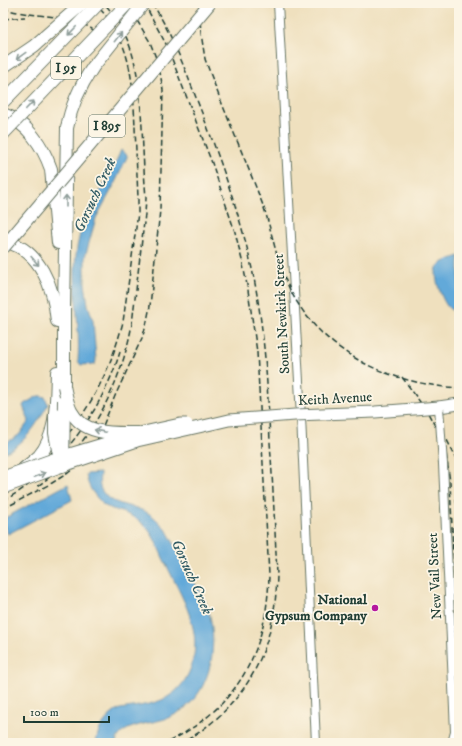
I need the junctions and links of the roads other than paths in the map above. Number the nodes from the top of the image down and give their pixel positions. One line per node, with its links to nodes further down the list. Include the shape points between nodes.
1 (82, 3): 8 (highway, one-way to 8, bridge, via 34,46)
2 (99, 3): 9 (highway, I 95, one-way to 9, bridge)
3 (128, 3): 11 (highway, I 95, one-way to 3, bridge)
4 (144, 3): 15 (highway, one-way to 4, bridge, via 66,142 69,118 85,78)
5 (199, 3): 12 (highway, I 895)
6 (210, 3): 14 (highway, I 895, bridge)
7 (278, 3): 21 (street, South Newkirk Street)
8 (3, 67)
9 (3, 102)
10 (3, 114): 15 (highway, via 14,119 34,137 51,169)
11 (3, 134)
12 (3, 236)
13 (3, 240): 20 (highway, one-way to 20, via 26,251 35,260 52,290 58,324)
14 (3, 248)
15 (64, 310): 16 (highway)
16 (64, 386): 23 (highway, one-way to 16, bridge, via 102,432 82,424 71,411); 24 (highway, bridge)
17 (459, 404): 18 (main road, Keith Avenue)
18 (439, 407): 22 (main road, Keith Avenue, bridge, via 295,415 230,420); 29 (street, New Vail Street, bridge, via 455,732)
19 (411, 410): 21 (street, Keith Avenue)
20 (55, 414): 24 (highway, bridge, via 56,441); 25 (highway, bridge, via 51,432 42,452)
21 (301, 417): 28 (street, South Newkirk Street)
22 (212, 424): 23 (main road, Keith Avenue, bridge, via 180,424); 24 (main road, Keith Avenue, bridge)
23 (139, 433): 24 (main road, Keith Avenue, bridge)
24 (62, 459): 25 (main road, Keith Avenue, bridge); 27 (main road, Keith Avenue, one-way to 24, bridge)
25 (21, 470): 26 (main road, Keith Avenue, bridge)
26 (3, 477)
27 (3, 488)
28 (316, 743)
29 (452, 743)

